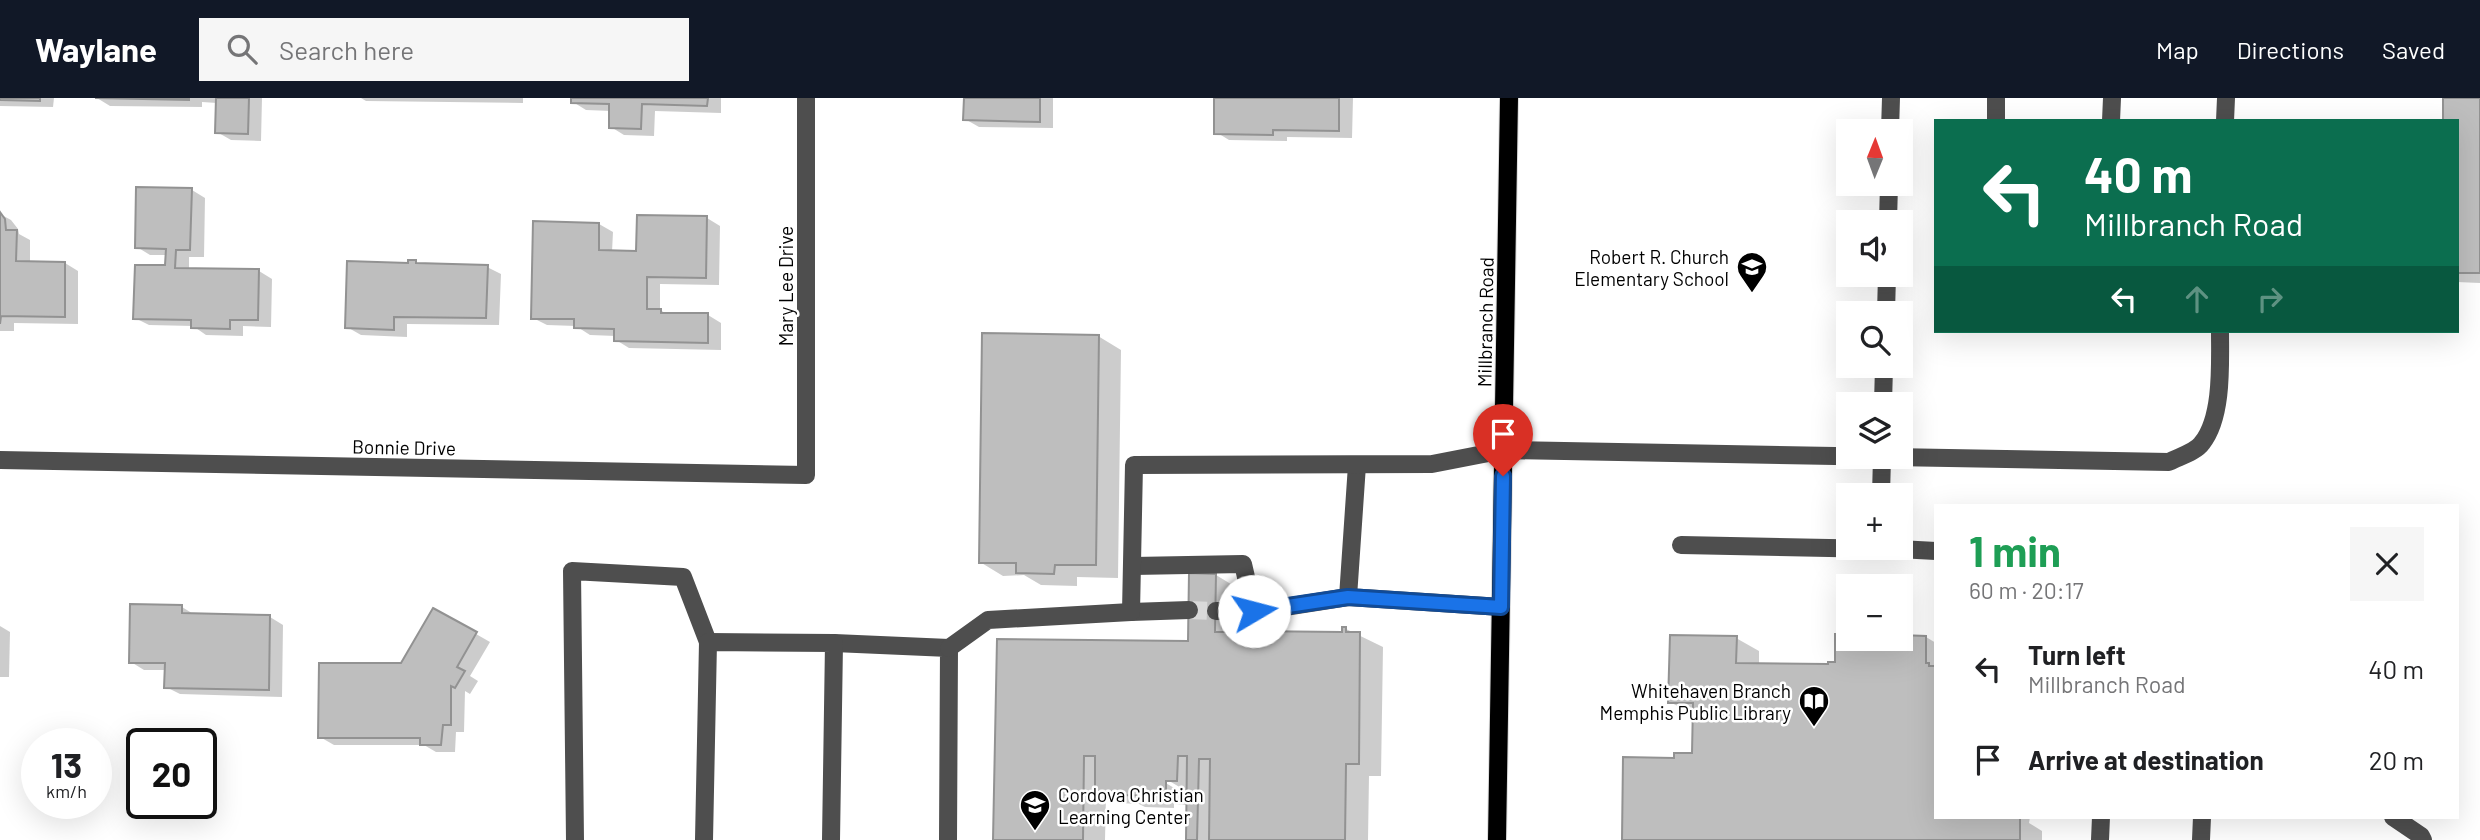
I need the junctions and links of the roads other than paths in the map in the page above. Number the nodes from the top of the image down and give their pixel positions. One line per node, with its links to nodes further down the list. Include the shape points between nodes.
1 (806, 98): 17 (street, Mary Lee Drive)
2 (1510, 98): 12 (main road, Millbranch Road)
3 (1891, 98): 7 (street)
4 (1996, 98): 8 (street)
5 (2112, 98): 9 (street)
6 (2225, 98): 10 (street)
7 (1890, 119)
8 (1996, 119)
9 (2111, 119)
10 (2225, 119)
11 (2220, 333): 14 (street, via 2219,386 2212,421 2202,445 2169,462)
12 (1504, 450): 13 (street); 16 (street, via 1432,464); 24 (main road, Millbranch Road)
13 (1836, 456)
14 (1913, 458)
15 (0, 460): 17 (street, Bonnie Drive)
16 (1357, 465): 22 (street, via 1134,466); 23 (street)
17 (806, 475)
18 (1681, 545): 19 (street)
19 (1836, 548)
20 (1913, 550): 21 (street)
21 (1934, 551)
22 (1133, 566): 27 (street, via 1243,565); 28 (street)
23 (1348, 597): 24 (street); 27 (street)
24 (1501, 607): 39 (main road, Millbranch Road)
25 (1189, 610): 28 (street)
26 (1216, 611): 27 (street)
27 (1254, 611)
28 (1131, 612): 31 (street, via 988,620)
29 (708, 642): 30 (street); 35 (street, via 683,578 572,571); 36 (street)
30 (834, 643): 31 (street); 37 (street)
31 (949, 648): 38 (street)
32 (2101, 819): 40 (street)
33 (2202, 819): 41 (street)
34 (2396, 819): 42 (street)
35 (575, 840)
36 (704, 840)
37 (831, 840)
38 (948, 840)
39 (1497, 840)
40 (2100, 840)
41 (2201, 840)
42 (2423, 840)

